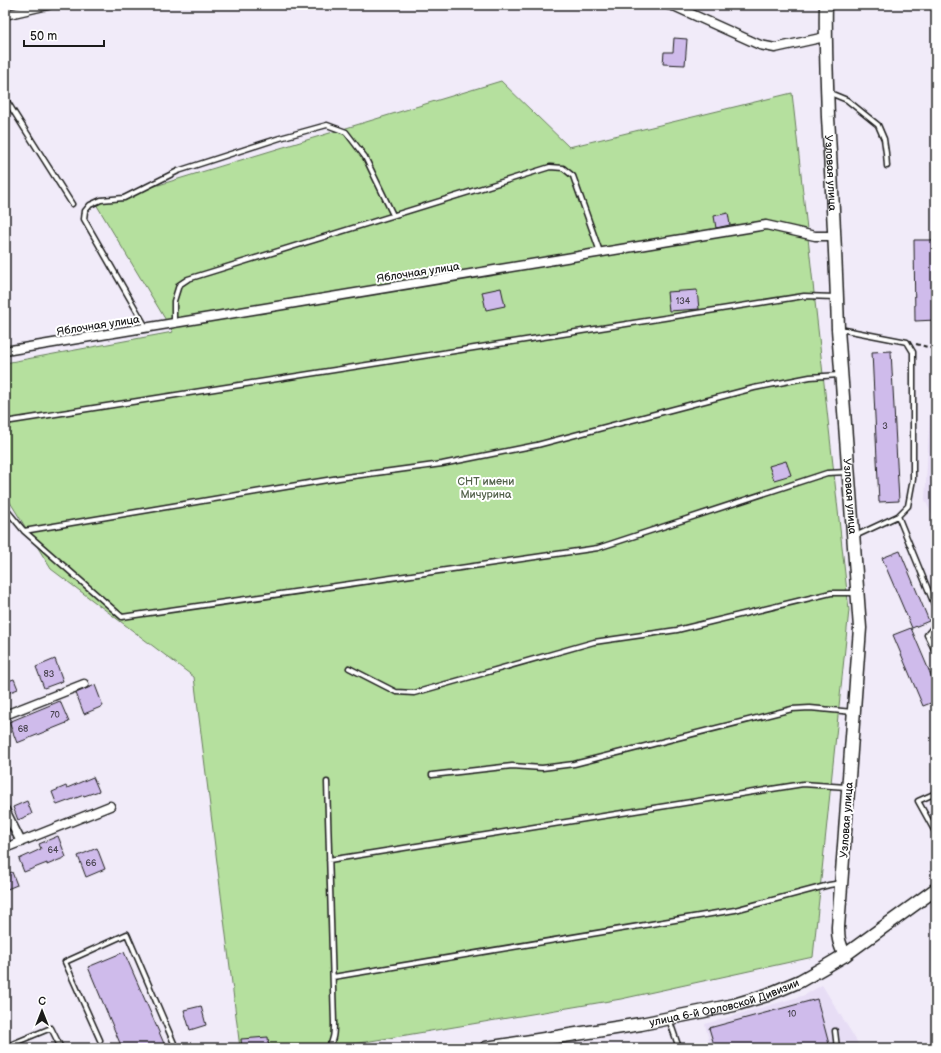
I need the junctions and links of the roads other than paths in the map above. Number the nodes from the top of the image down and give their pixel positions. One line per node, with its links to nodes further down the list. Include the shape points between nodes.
1 (48, 5): 4 (street)
2 (668, 5): 5 (street, via 760,45 776,48)
3 (826, 5): 5 (street, Узловая улица)
4 (5, 15)
5 (825, 37): 6 (street, Узловая улица)
6 (827, 92): 8 (lane, via 847,100 878,125 884,139); 11 (street, Узловая улица)
7 (5, 98): 9 (lane)
8 (887, 166)
9 (72, 204)
10 (393, 214): 12 (lane, via 550,167 563,168 573,176); 14 (lane, via 188,279 179,285 174,301); 15 (lane, via 364,157 346,132 327,125 178,171 124,198 101,200 90,205 85,211 84,219)
11 (834, 236): 12 (street, Яблочная улица, via 815,236 766,226); 13 (street, Узловая улица)
12 (600, 253): 14 (street, Яблочная улица)
13 (837, 297): 16 (street, Узловая улица); 19 (lane, via 804,296)
14 (174, 323): 15 (street, Яблочная улица)
15 (146, 328): 17 (street, Яблочная улица)
16 (838, 329): 18 (street, Узловая улица); 22 (lane, via 907,342 913,352 913,479 908,506)
17 (5, 351)
18 (842, 375): 20 (street, Узловая улица); 23 (lane, via 810,377 754,388 537,445 442,464 339,478)
19 (5, 422)
20 (849, 472): 23 (lane, via 827,473 598,548 122,617); 24 (street, Узловая улица)
21 (5, 508): 23 (lane)
22 (898, 516): 24 (lane); 26 (lane)
23 (24, 531)
24 (854, 536): 25 (street, Узловая улица)
25 (857, 592): 29 (lane, via 831,593 677,630 594,642 414,693 396,692); 31 (street, Узловая улица, via 860,628)
26 (936, 609)
27 (936, 624): 28 (lane, via 927,635)
28 (936, 653)
29 (349, 668)
30 (84, 684): 32 (street)
31 (853, 712): 33 (lane, via 792,709 574,764 542,768 512,766); 35 (street, Узловая улица)
32 (5, 715)
33 (432, 775)
34 (327, 782): 42 (lane)
35 (848, 787): 42 (lane, via 803,784); 43 (street, Узловая улица)
36 (936, 793): 39 (lane, via 918,801 934,830)
37 (110, 806): 40 (street)
38 (5, 810): 40 (street)
39 (936, 829)
40 (21, 842): 41 (street)
41 (5, 848)
42 (329, 860): 46 (lane)
43 (841, 883): 45 (street, Узловая улица, via 838,937); 46 (lane, via 735,910)
44 (936, 889): 45 (street, улица 6-й Орловской Дивизии)
45 (845, 955): 47 (street, улица 6-й Орловской Дивизии, via 800,981 768,995 734,1005)
46 (333, 977): 53 (lane, via 334,1023 331,1046)
47 (669, 1018): 54 (street, улица 6-й Орловской Дивизии); 55 (lane)
48 (835, 1031): 56 (lane)
49 (100, 1040): 52 (lane, via 65,962 127,934)
50 (5, 1047): 51 (lane, via 51,1028)
51 (61, 1048)
52 (176, 1048)
53 (328, 1048)
54 (486, 1048)
55 (679, 1048)
56 (837, 1048)

